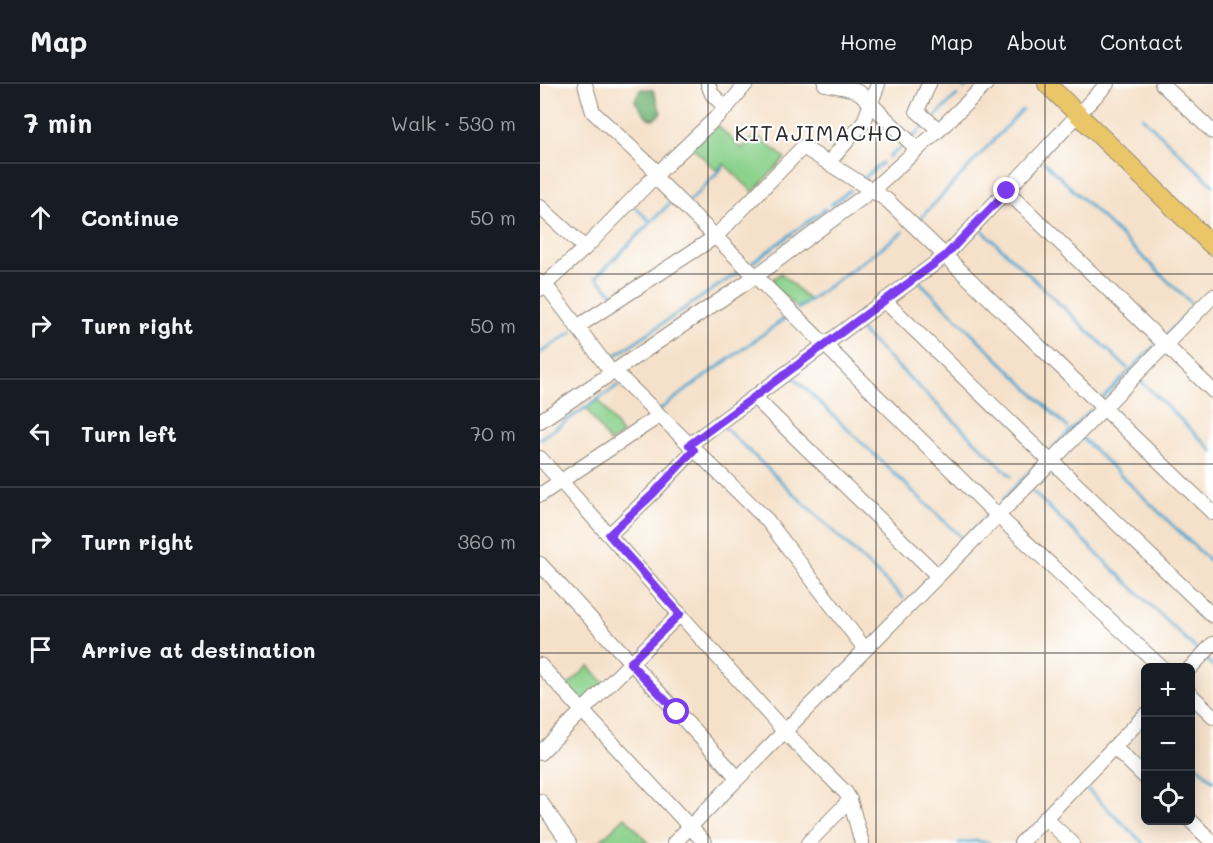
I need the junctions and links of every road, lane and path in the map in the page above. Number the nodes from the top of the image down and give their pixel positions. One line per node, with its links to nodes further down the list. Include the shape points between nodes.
1 (585, 84): 19 (street, via 593,112)
2 (708, 84): 13 (street)
3 (746, 84): 13 (street)
4 (825, 84): 11 (street)
5 (878, 84): 12 (street)
6 (929, 84): 15 (street, via 917,111)
7 (986, 84): 15 (street)
8 (1047, 84): 14 (main road)
9 (1107, 84): 14 (street)
10 (1162, 84): 16 (street)
11 (849, 86): 12 (street)
12 (871, 103): 17 (street); 18 (street, via 864,122)
13 (726, 108): 19 (street)
14 (1078, 115): 21 (street); 24 (main road)
15 (939, 130): 17 (street)
16 (1213, 132)
17 (917, 149): 20 (street)
18 (828, 163): 20 (street); 23 (street, via 803,147)
19 (657, 174): 23 (street, via 659,181); 25 (street)
20 (871, 191): 26 (street, via 887,200); 27 (street)
21 (1007, 191): 26 (street); 33 (street)
22 (540, 207): 25 (street)
23 (715, 237): 27 (street); 31 (street)
24 (1213, 246)
25 (585, 248): 28 (street)
26 (945, 256): 30 (street); 37 (street)
27 (756, 276): 32 (street); 34 (street)
28 (541, 286): 31 (street, via 551,292)
29 (1213, 296): 33 (street)
30 (885, 301): 32 (street); 42 (street)
31 (577, 327): 34 (street)
32 (825, 345): 36 (street); 46 (street)
33 (1164, 345): 35 (street); 37 (street)
34 (613, 372): 38 (street); 39 (street)
35 (1213, 391)
36 (754, 397): 40 (street); 49 (street)
37 (1103, 408): 42 (street); 45 (street)
38 (659, 416): 40 (street); 43 (street)
39 (540, 421)
40 (691, 447): 47 (street, via 653,494); 53 (street, via 767,520)
41 (540, 458): 43 (street)
42 (1052, 461): 46 (street); 51 (street)
43 (561, 481): 44 (street); 47 (street)
44 (540, 495)
45 (1213, 513)
46 (998, 516): 49 (street); 55 (street)
47 (609, 535): 50 (street)
48 (540, 564): 54 (street)
49 (938, 576): 53 (street)
50 (680, 614): 54 (street); 62 (street)
51 (1213, 616)
52 (1213, 644): 56 (street)
53 (865, 650): 62 (street)
54 (630, 663): 59 (street); 66 (street)
55 (1157, 663)
56 (1195, 664)
57 (540, 665): 59 (street)
58 (1195, 698): 60 (street)
59 (583, 711): 64 (street); 71 (street)
60 (1213, 716)
61 (1143, 717): 63 (street)
62 (784, 731): 66 (street); 67 (street)
63 (1114, 747): 65 (street); 69 (street)
64 (540, 753)
65 (1141, 773)
66 (738, 778): 71 (street)
67 (850, 800): 75 (street); 76 (street)
68 (540, 801): 72 (street)
69 (1045, 818): 77 (street); 78 (street)
70 (1195, 825): 79 (street)
71 (690, 827): 73 (street); 74 (street)
72 (569, 843)
73 (674, 843)
74 (705, 843)
75 (808, 843)
76 (862, 843)
77 (1021, 843)
78 (1072, 843)
79 (1213, 843)

